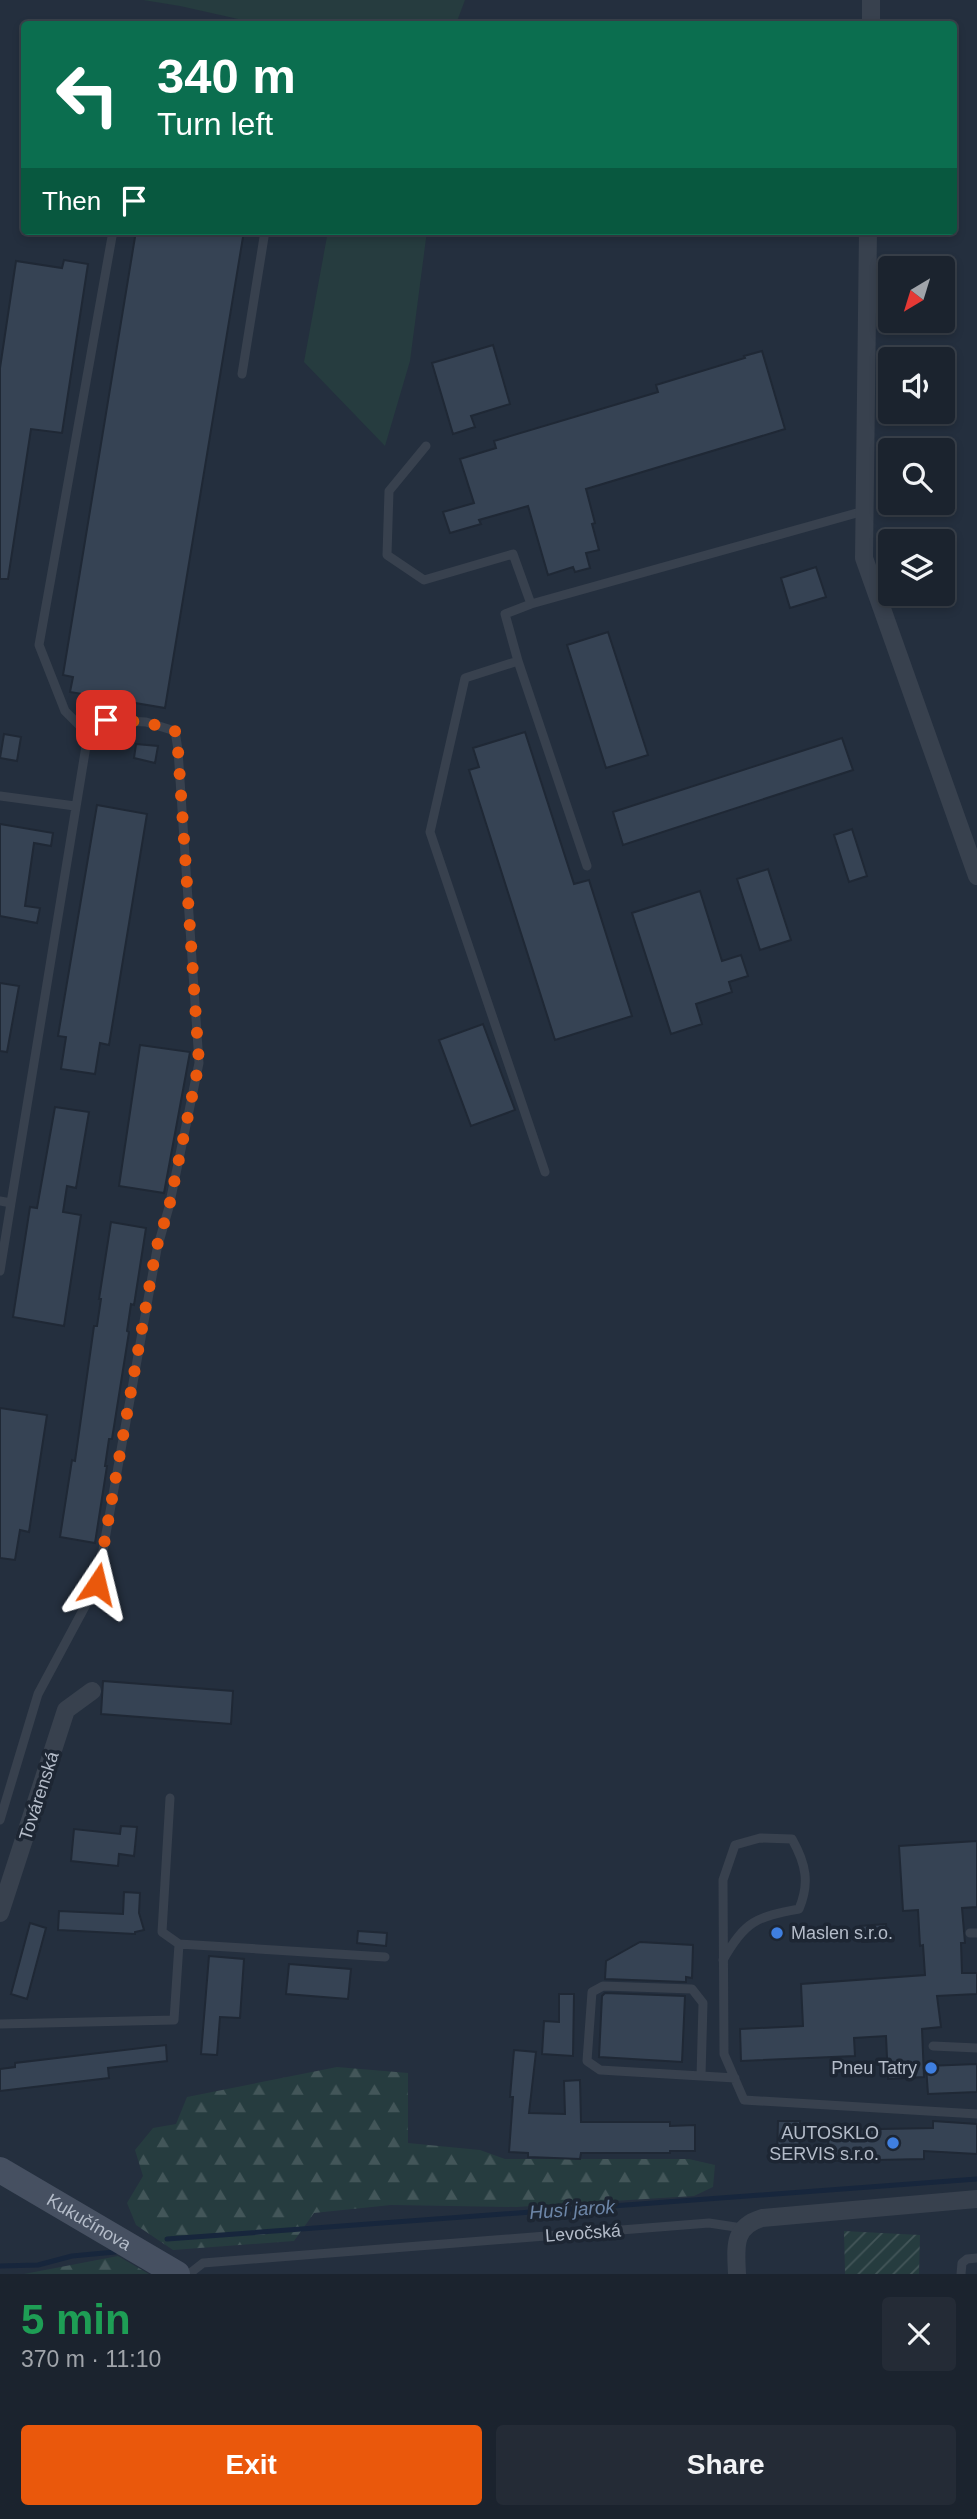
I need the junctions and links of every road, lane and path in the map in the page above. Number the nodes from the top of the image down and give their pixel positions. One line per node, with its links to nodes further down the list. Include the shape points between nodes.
1 (871, 0): 2 (street)
2 (871, 21)
3 (112, 235): 11 (lane, via 39,645 65,711)
4 (264, 235): 6 (lane)
5 (868, 235): 8 (street)
6 (242, 374)
7 (426, 446): 9 (lane, via 389,491 387,555 424,580 513,554)
8 (864, 511): 9 (lane); 15 (street, via 864,558)
9 (531, 604): 10 (lane, via 505,614)
10 (518, 661): 14 (lane); 16 (lane, via 465,678 430,832)
11 (88, 734): 13 (lane); 22 (lane, via 106,720 146,722 175,731 199,1063 156,1249 97,1584 38,1693)
12 (0, 796): 13 (lane)
13 (75, 806): 18 (lane)
14 (587, 866)
15 (977, 876)
16 (545, 1172)
17 (0, 1201): 18 (lane)
18 (11, 1203): 19 (lane)
19 (0, 1271)
20 (92, 1690): 23 (street, Továrenská, via 66,1710)
21 (170, 1798): 24 (lane, via 162,1932)
22 (0, 1820)
23 (0, 1913)
24 (179, 1944): 25 (lane); 27 (lane, via 174,2020)
25 (385, 1957)
26 (723, 1960): 26 (lane, via 723,1880 735,1845 760,1838 792,1839 803,1859 806,1892 799,1909 755,1920 736,1937); 31 (lane, via 724,2054)
27 (0, 2024)
28 (933, 2046): 29 (lane)
29 (977, 2048)
30 (701, 2076): 30 (lane, via 600,2070 587,2061 592,1992 603,1986 692,1989 703,2003); 31 (lane)
31 (735, 2078): 32 (lane, via 744,2100)
32 (977, 2114)
33 (0, 2170): 37 (street, Kukučínova)
34 (977, 2199): 35 (street, Levočská, via 762,2218)
35 (743, 2228): 38 (lane, Levočská, via 709,2223 204,2263); 39 (street, via 737,2238)
36 (977, 2258): 40 (lane, via 962,2263)
37 (170, 2270)
38 (189, 2274)
39 (737, 2274)
40 (961, 2274)

